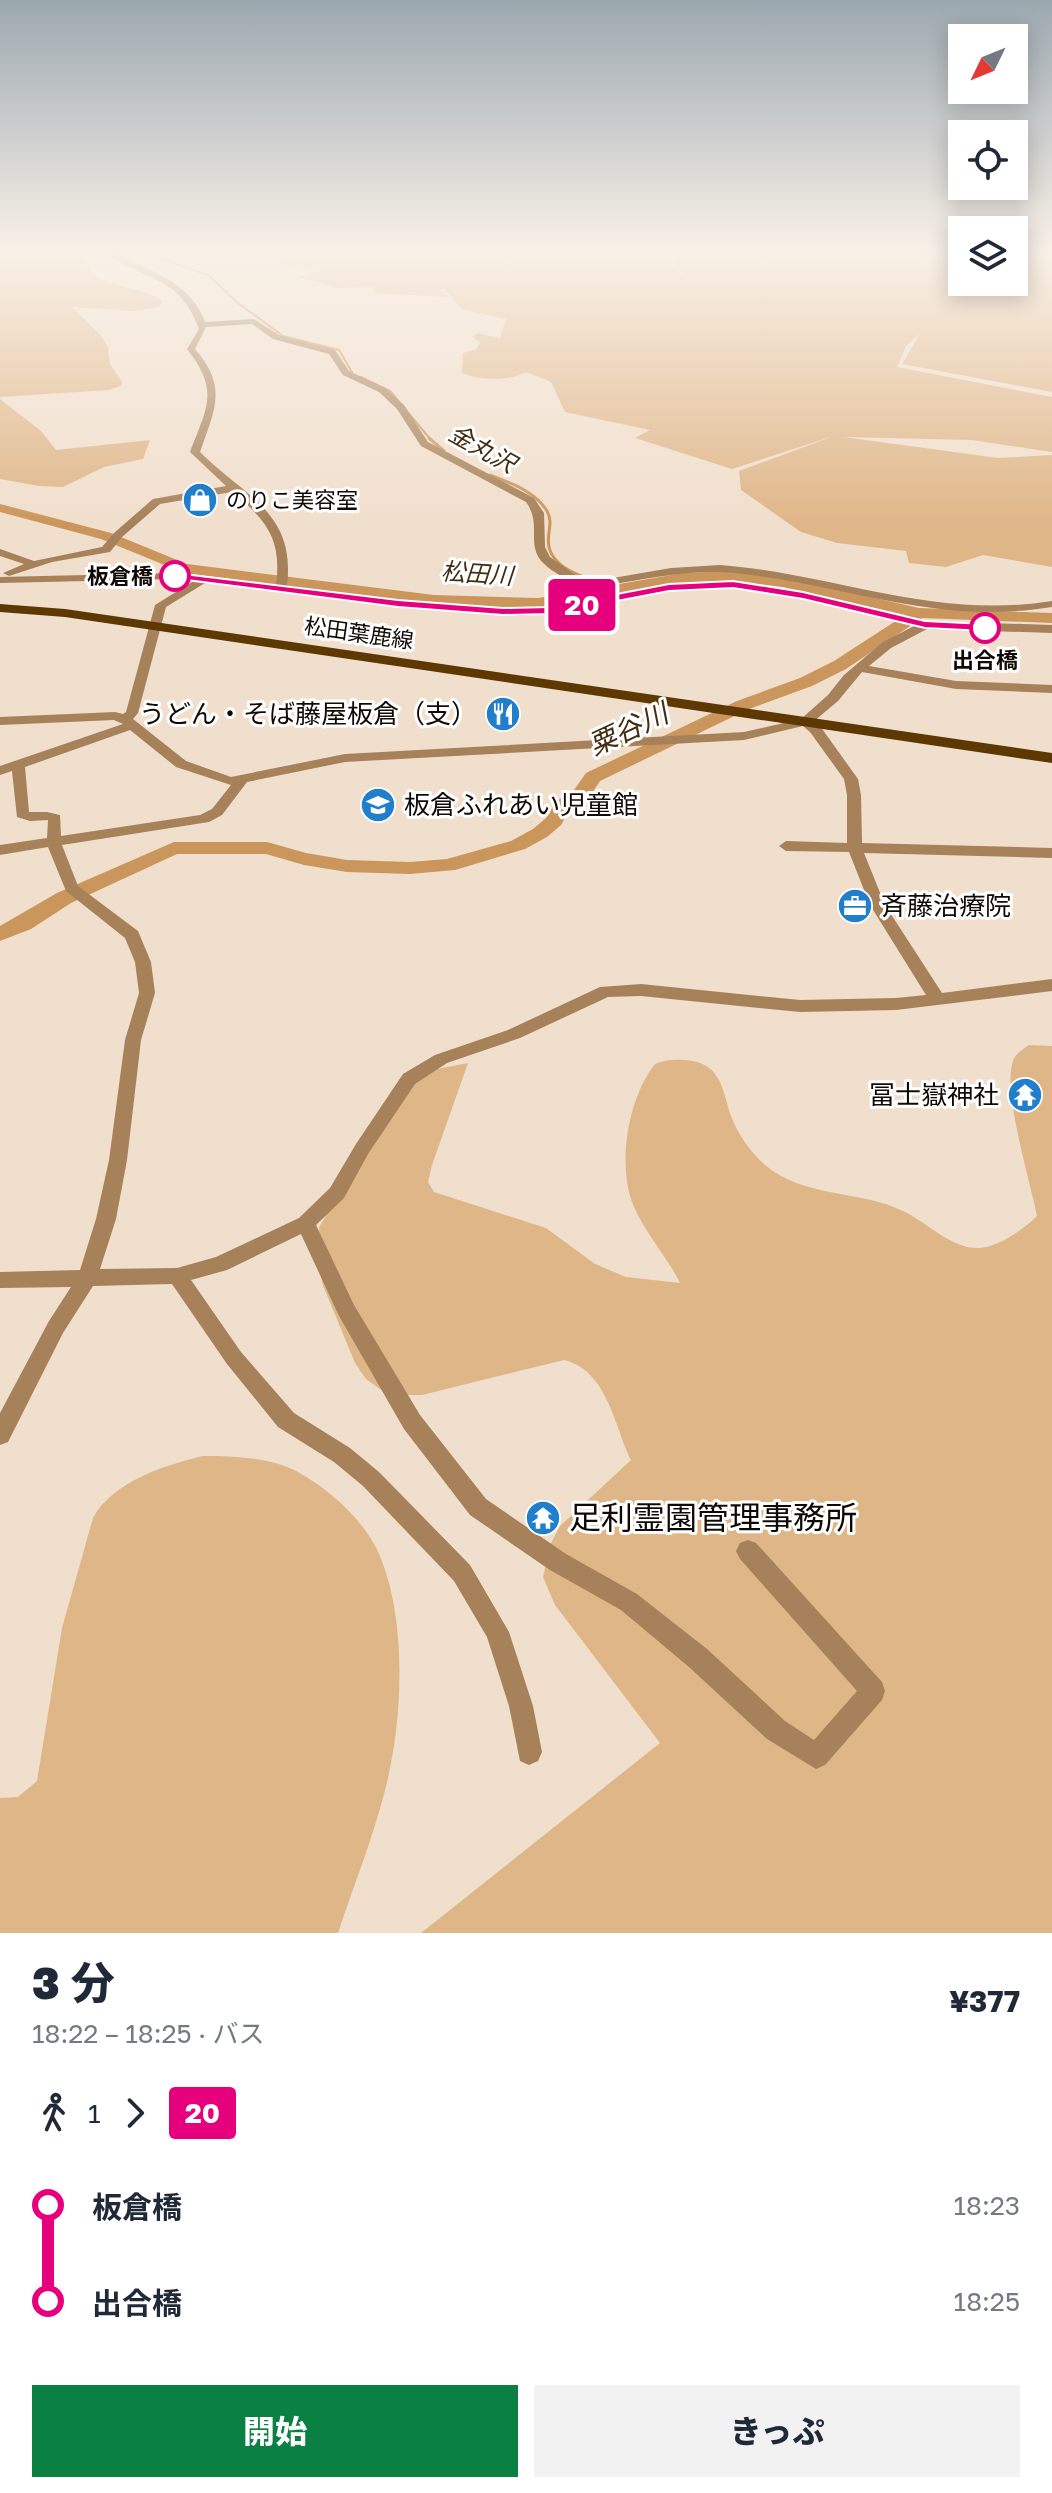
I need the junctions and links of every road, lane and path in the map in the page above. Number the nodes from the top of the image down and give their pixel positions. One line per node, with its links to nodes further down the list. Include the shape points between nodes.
1 (195, 343): 3 (street, via 191,349 215,384 209,420 195,452)
2 (299, 343): 10 (street, via 332,352 346,373 382,390 401,407 424,444 530,500 539,513 545,559)
3 (235, 488): 5 (street, via 157,501 106,550); 11 (street, via 279,535 286,568)
4 (0, 552): 5 (street)
5 (35, 564): 6 (street); 7 (street)
6 (0, 577): 7 (street)
7 (50, 578): 8 (street)
8 (204, 579): 11 (street); 16 (street, via 161,605)
9 (607, 582): 14 (street, via 678,571 734,570 903,602)
10 (585, 586)
11 (281, 588): 15 (street, via 519,612 669,587 733,584)
12 (1052, 604): 14 (street)
13 (0, 608): 16 (main road, 松田葉鹿線)
14 (1011, 611): 17 (street)
15 (922, 624): 17 (street); 19 (street)
16 (155, 626): 22 (street); 23 (main road, 松田葉鹿線)
17 (1018, 627): 18 (street)
18 (1052, 629)
19 (860, 668): 20 (street, via 1024,692); 23 (street)
20 (1052, 689)
21 (0, 721): 22 (street, via 97,715)
22 (129, 722): 25 (street); 27 (street, via 189,768)
23 (805, 722): 24 (main road); 27 (street, via 744,736 683,741 345,758); 30 (street, via 851,779)
24 (1052, 758)
25 (18, 765): 26 (street); 28 (street, via 22,814 53,815)
26 (0, 771)
27 (241, 781): 28 (street, via 217,812 204,819)
28 (54, 843): 31 (street); 37 (street, via 75,893 132,935 147,993 133,1040 106,1219)
29 (786, 846): 30 (street)
30 (854, 846): 32 (street); 34 (street, via 868,886)
31 (0, 850)
32 (1052, 853)
33 (1052, 985): 34 (street)
34 (937, 998): 35 (street, via 800,1006 606,991 514,1034 441,1059 409,1079 337,1193)
35 (306, 1223): 36 (street, via 220,1264); 40 (street, via 346,1310 412,1422 478,1507 629,1602 776,1730 816,1756 873,1691)
36 (177, 1276): 37 (street); 41 (street, via 234,1358 286,1420 371,1479 462,1573 497,1632 518,1694)
37 (87, 1278): 38 (street); 39 (street)
38 (0, 1280)
39 (0, 1435)
40 (748, 1551)
41 (529, 1752)

